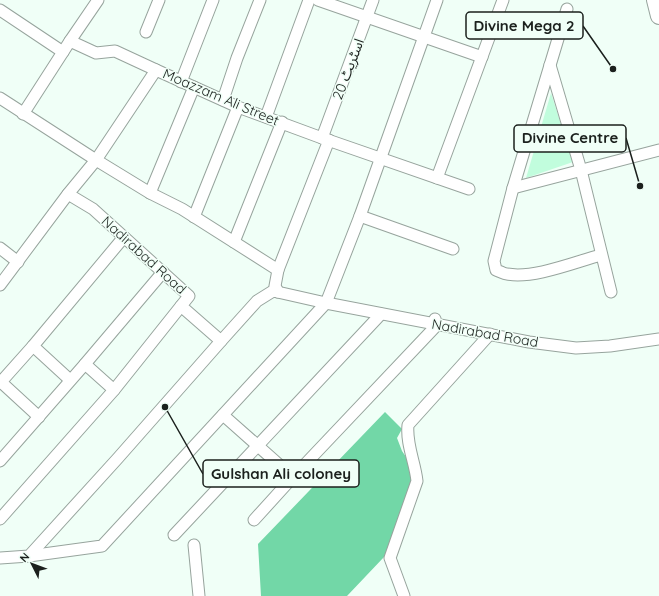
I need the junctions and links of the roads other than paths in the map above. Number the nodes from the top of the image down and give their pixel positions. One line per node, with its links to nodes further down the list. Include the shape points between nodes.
1 (158, 0): 15 (street)
2 (213, 0): 22 (street)
3 (260, 0): 25 (street)
4 (309, 0): 28 (street)
5 (318, 0): 14 (street)
6 (373, 0): 14 (street, اسٹریٹ 20)
7 (437, 0): 16 (street)
8 (503, 0): 19 (street)
9 (654, 0): 13 (main road)
10 (96, 1): 17 (street)
11 (567, 9): 20 (street)
12 (0, 10): 18 (street)
13 (659, 16)
14 (367, 18): 16 (street); 30 (street, اسٹریٹ 20)
15 (146, 32)
16 (424, 37): 19 (street); 32 (street)
17 (70, 41): 18 (street); 21 (street, via 96,53 115,51)
18 (63, 52): 27 (street)
19 (482, 58): 35 (street)
20 (550, 65): 34 (street); 36 (street)
21 (156, 70): 22 (street, Moazzam Ali Street); 33 (street, Moazzam Ali Street)
22 (181, 82): 23 (street, Moazzam Ali Street)
23 (194, 88): 25 (street, Moazzam Ali Street); 38 (street)
24 (0, 98): 27 (street)
25 (223, 100): 26 (street, Moazzam Ali Street)
26 (238, 107): 28 (street, Moazzam Ali Street); 41 (street)
27 (23, 114): 33 (street)
28 (266, 117): 29 (street, Moazzam Ali Street)
29 (282, 122): 30 (street, Moazzam Ali Street); 43 (street)
30 (325, 139): 32 (street, Moazzam Ali Street); 48 (street, اسٹریٹ 20)
31 (659, 150): 34 (street)
32 (381, 159): 35 (street, Moazzam Ali Street); 40 (street)
33 (96, 160): 38 (street); 39 (street, Moazzam Ali Street)
34 (581, 170): 36 (street); 46 (street)
35 (437, 178): 37 (street, Moazzam Ali Street)
36 (513, 188): 46 (street, via 494,261 496,270 507,274 540,272)
37 (469, 189)
38 (150, 193): 41 (street)
39 (68, 194): 42 (street, Nadirabad Road, via 93,209); 47 (street, Moazzam Ali Street)
40 (360, 216): 45 (street); 53 (street)
41 (194, 217): 43 (street)
42 (124, 237): 49 (street, Nadirabad Road); 62 (street)
43 (234, 242): 48 (street)
44 (0, 248): 47 (street)
45 (453, 249)
46 (601, 255): 52 (street)
47 (18, 262): 50 (street, Moazzam Ali Street)
48 (278, 270): 51 (street, اسٹریٹ 20, via 275,286)
49 (163, 272): 54 (street, Nadirabad Road, via 189,296); 63 (street)
50 (0, 285)
51 (278, 292): 53 (street, Nadirabad Road); 60 (street, via 273,291 257,301)
52 (611, 292)
53 (327, 300): 55 (street, Nadirabad Road); 56 (street, Nadirabad Road); 67 (street)
54 (181, 306): 60 (street, Nadirabad Road); 66 (street)
55 (380, 314): 56 (street, Nadirabad Road); 69 (street)
56 (435, 321): 58 (street, Nadirabad Road); 61 (street, Nadirabad Road); 71 (street)
57 (659, 332): 61 (street, Nadirabad Road, via 611,339)
58 (490, 334): 61 (street, Nadirabad Road, via 529,342); 79 (street, via 408,425 407,435 417,481 390,558)
59 (659, 339): 61 (street, Nadirabad Road, via 576,348)
60 (221, 341): 76 (street)
61 (562, 342)
62 (33, 346): 64 (street); 65 (street)
63 (85, 364): 64 (street); 66 (street)
64 (70, 380): 68 (street)
65 (0, 382): 68 (street)
66 (114, 390): 72 (street)
67 (223, 415): 69 (street); 76 (street, via 102,546)
68 (39, 417): 70 (street)
69 (257, 445): 71 (street); 74 (street)
70 (0, 461)
71 (293, 477): 73 (street)
72 (0, 519)
73 (254, 520)
74 (174, 535)
75 (194, 545): 78 (street)
76 (29, 556): 77 (street)
77 (0, 558)
78 (199, 596)
79 (404, 596)

